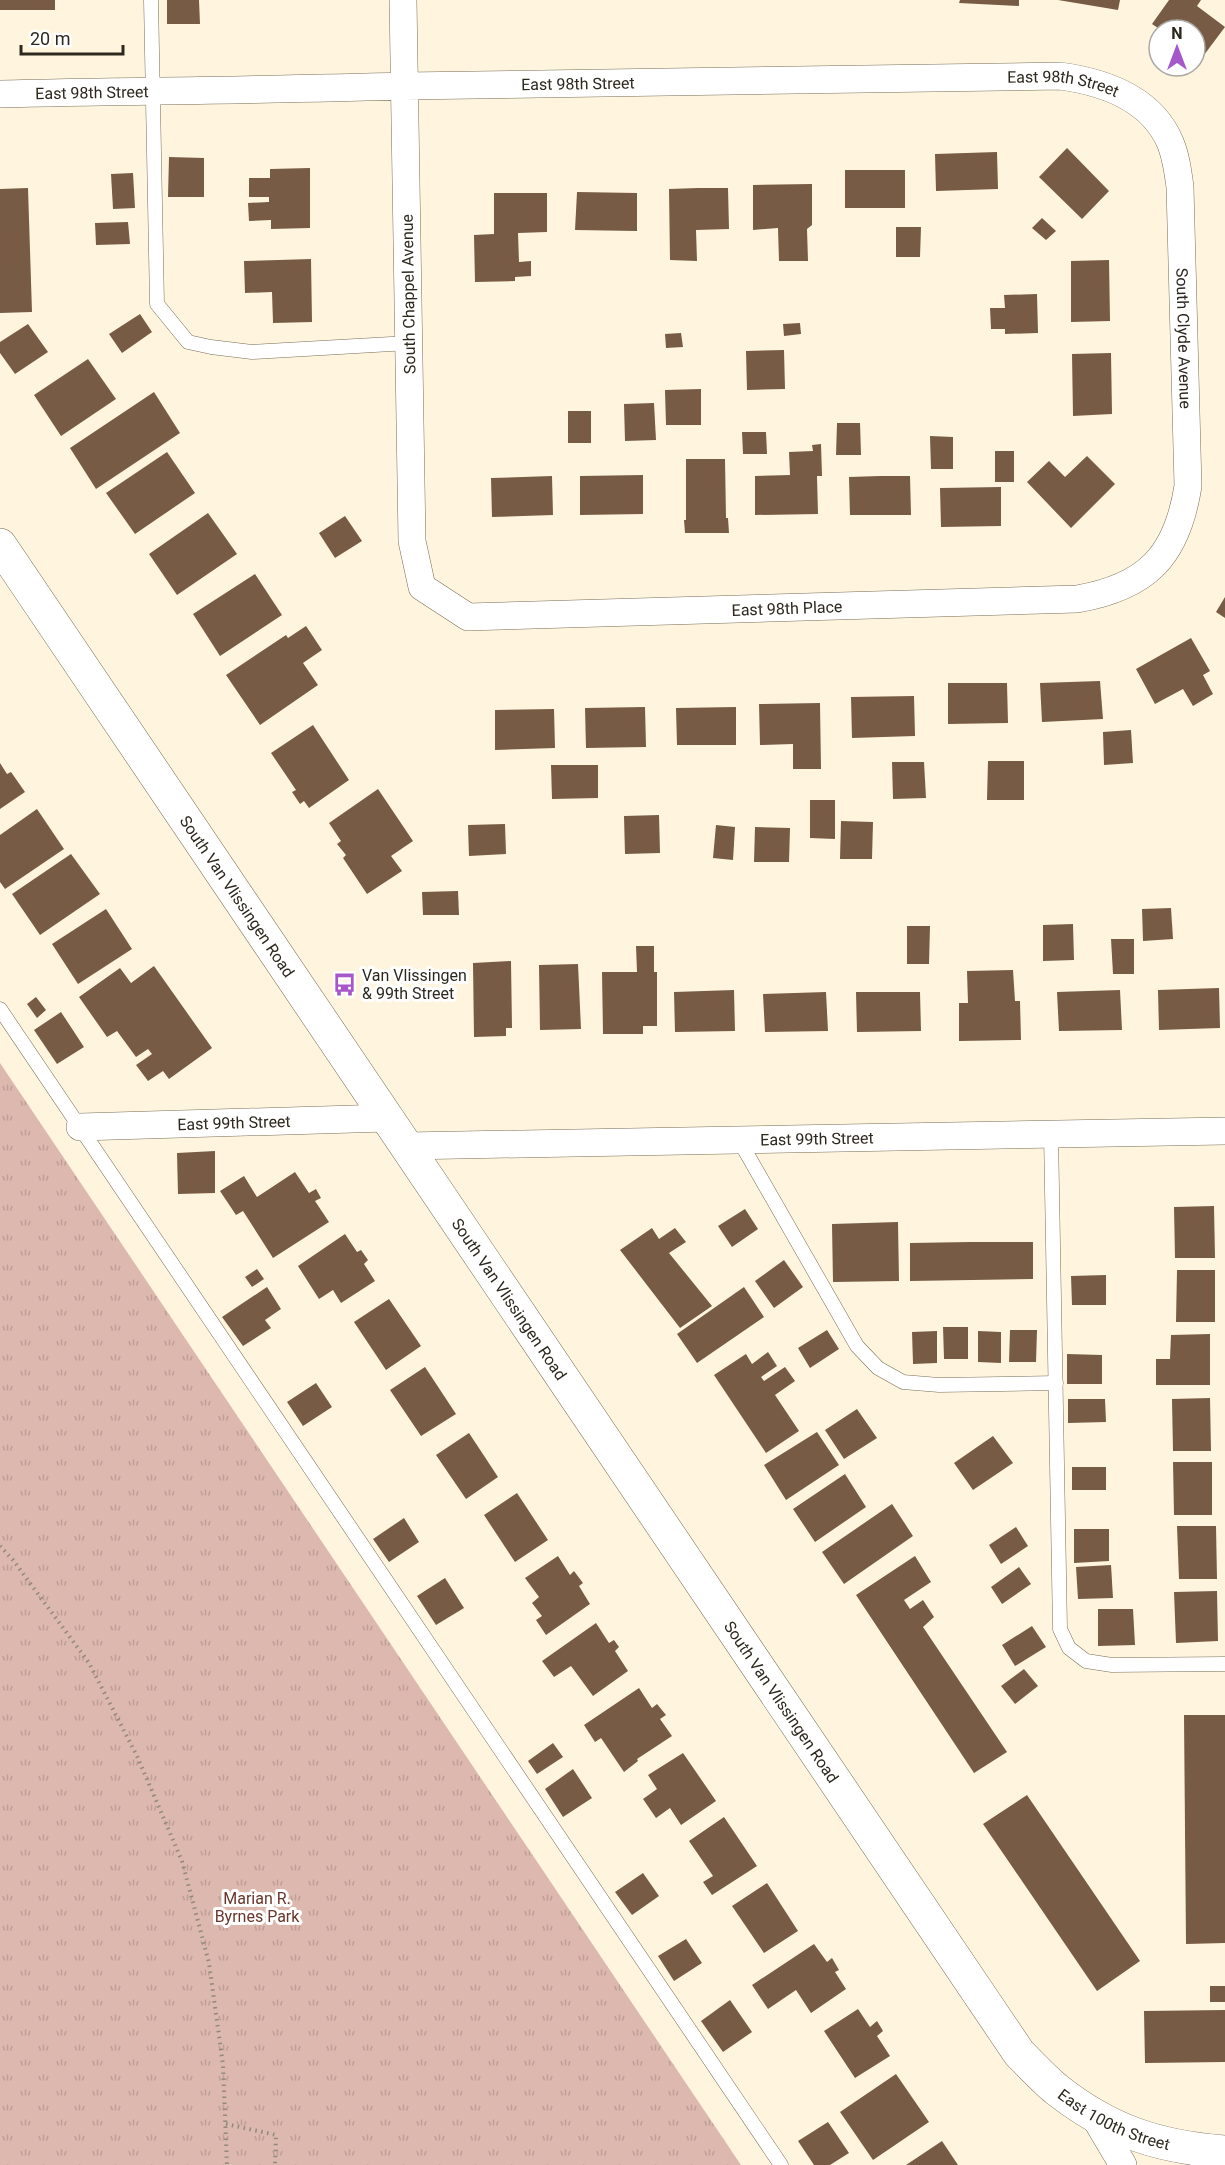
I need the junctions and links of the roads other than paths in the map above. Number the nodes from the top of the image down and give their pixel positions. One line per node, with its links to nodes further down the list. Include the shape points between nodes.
1 (151, 0): 4 (lane)
2 (403, 0): 3 (street, South Chappel Avenue)
3 (405, 86): 4 (street, East 98th Street); 6 (street, East 98th Street, via 1060,76 1106,86); 7 (street, South Chappel Avenue)
4 (152, 90): 5 (street, East 98th Street); 7 (lane, via 157,304 188,342 252,352)
5 (0, 93)
6 (1146, 109): 9 (street, South Clyde Avenue, via 1170,142 1180,187 1188,486 1177,531)
7 (409, 343): 10 (street, South Chappel Avenue, via 412,541)
8 (0, 545): 12 (main road, South Van Vlissingen Road)
9 (1152, 568): 10 (street, East 98th Place, via 1119,589 1077,599 468,617)
10 (422, 587)
11 (0, 1009): 13 (lane)
12 (387, 1118): 13 (street, East 99th Street); 17 (main road, South Van Vlissingen Road)
13 (80, 1127): 24 (lane)
14 (1225, 1131): 15 (street, East 99th Street)
15 (1051, 1134): 16 (street, East 99th Street); 18 (lane)
16 (739, 1140): 17 (street, East 99th Street); 18 (lane, via 857,1346 878,1368 903,1382)
17 (407, 1146): 20 (main road, South Van Vlissingen Road)
18 (1056, 1383): 19 (lane, via 1060,1629 1069,1648 1086,1661 1112,1665)
19 (1225, 1664)
20 (1019, 2053): 21 (main road, East 100th Street, via 1054,2087)
21 (1094, 2116): 22 (main road, East 100th Street, via 1139,2137 1186,2149); 23 (street)
22 (1225, 2152)
23 (1116, 2163)
24 (781, 2165)

